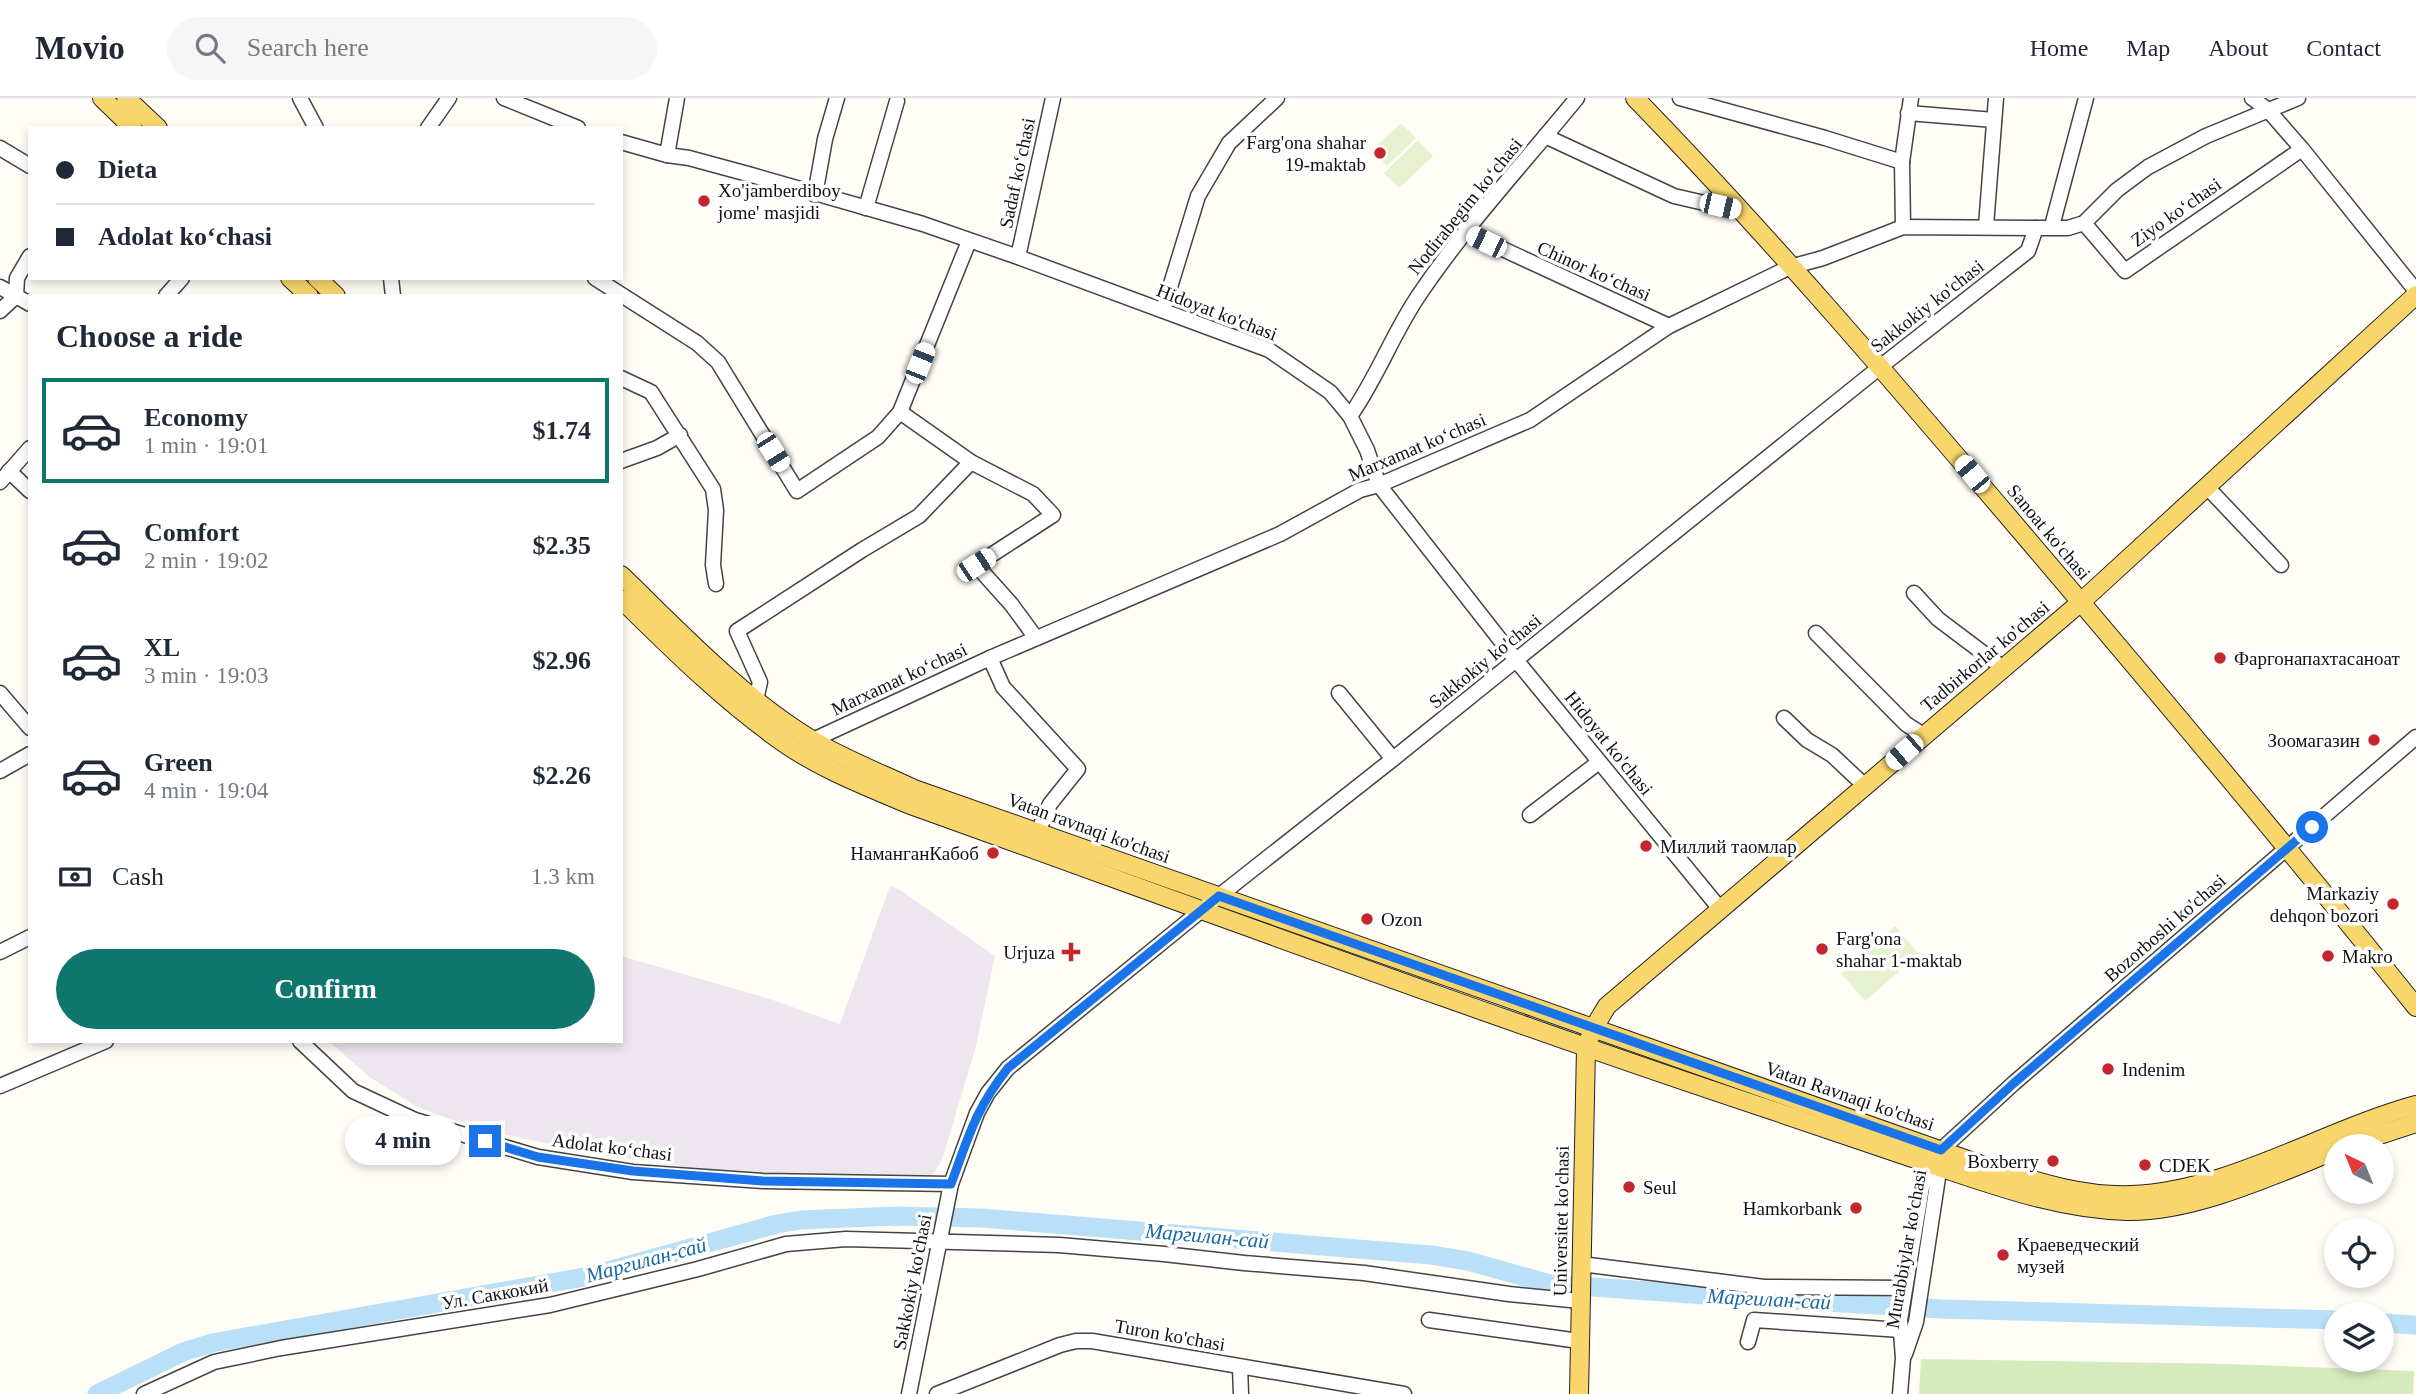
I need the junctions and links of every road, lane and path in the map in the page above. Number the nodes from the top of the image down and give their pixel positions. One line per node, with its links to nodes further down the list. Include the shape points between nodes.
1 (102, 98): 21 (main road)
2 (127, 98): 22 (main road)
3 (300, 98): 23 (street)
4 (449, 98): 24 (street)
5 (503, 98): 25 (street)
6 (677, 98): 30 (street)
7 (837, 98): 33 (street)
8 (1053, 98): 43 (street, Sadaf koʻchasi)
9 (1277, 98): 59 (street, via 1229,142 1198,196)
10 (1577, 98): 26 (street, Nodirabegim koʻchasi)
11 (1679, 98): 31 (street)
12 (1996, 98): 20 (street)
13 (2086, 98): 38 (street)
14 (2252, 98): 19 (street)
15 (2298, 98): 19 (street)
16 (897, 101): 34 (street)
17 (1645, 101): 35 (main road, Sanoat ko'chasi)
18 (1910, 105): 20 (street); 31 (street)
19 (2268, 110): 29 (street); 36 (street, via 2148,167)
20 (1994, 120): 37 (street)
21 (131, 126)
22 (156, 126)
23 (315, 126)
24 (429, 126)
25 (573, 126)
26 (1545, 136): 35 (street, via 1674,196); 41 (street, Nodirabegim koʻchasi)
27 (623, 144): 30 (street, Hidoyat ko'chasi)
28 (0, 148): 32 (street)
29 (2302, 149): 36 (street, Ziyo koʻchasi, via 2125,271); 51 (street)
30 (667, 155): 33 (street, Hidoyat ko'chasi)
31 (1902, 162): 39 (street)
32 (28, 165)
33 (815, 195): 34 (street, Hidoyat ko'chasi)
34 (866, 208): 42 (street, Hidoyat ko'chasi)
35 (1743, 212): 45 (main road, Sanoat ko'chasi)
36 (2084, 223): 38 (street)
37 (1986, 226): 39 (street, Marxamat koʻchasi); 40 (street, Marxamat koʻchasi)
38 (2052, 226): 40 (street)
39 (1903, 227): 45 (street, Marxamat koʻchasi)
40 (2036, 228): 62 (street, Sakkokiy ko'chasi, via 2028,251)
41 (1466, 232): 61 (street, Chinor koʻchasi); 65 (street, Nodirabegim koʻchasi, via 1416,298)
42 (969, 241): 43 (street, Hidoyat ko'chasi); 64 (street)
43 (1018, 257): 59 (street, Hidoyat ko'chasi)
44 (28, 259): 56 (street, via 17,278)
45 (1790, 267): 61 (street, Marxamat koʻchasi); 62 (main road, Sanoat ko'chasi)
46 (180, 280): 52 (street)
47 (292, 280): 53 (main road)
48 (319, 280): 54 (main road)
49 (598, 280): 55 (street)
50 (0, 287): 56 (street)
51 (2416, 293): 72 (main road, Tadbirkorlar ko'chasi)
52 (168, 294)
53 (307, 294)
54 (334, 294)
55 (620, 294)
56 (16, 296): 58 (street); 60 (street)
57 (623, 296): 64 (street, via 697,343 718,362 797,491 878,437)
58 (28, 303)
59 (1163, 310): 65 (street, Hidoyat ko'chasi, via 1269,349 1331,392)
60 (0, 311)
61 (1669, 326): 71 (street, Marxamat koʻchasi, via 1530,420)
62 (1880, 367): 79 (main road, Sanoat ko'chasi); 83 (street, Sakkokiy ko'chasi)
63 (623, 379): 66 (street, via 651,392)
64 (900, 412): 69 (street)
65 (1350, 415): 71 (street, Hidoyat ko'chasi)
66 (680, 435): 68 (street); 76 (street, via 713,489)
67 (28, 450): 70 (street)
68 (623, 460)
69 (971, 462): 81 (street, via 1033,494 1053,515 976,565); 87 (street, via 919,516 737,631 760,682)
70 (5, 477): 73 (street)
71 (1379, 485): 81 (street, Marxamat koʻchasi, via 1360,490 1280,534); 83 (street, Hidoyat ko'chasi)
72 (2207, 487): 74 (street); 79 (main road, Tadbirkorlar ko'chasi)
73 (28, 490)
74 (2281, 565)
75 (623, 577): 87 (main road, Vatan ravnaqi ko'chasi)
76 (716, 584)
77 (1914, 593): 84 (street, via 1938,619)
78 (623, 601): 102 (main road, Vatan ravnaqi ko'chasi, via 728,700 789,746 829,768 908,804)
79 (2081, 602): 84 (main road, Tadbirkorlar ko'chasi); 100 (main road, Sanoat ko'chasi)
80 (1816, 633): 90 (street, via 1906,724)
81 (1036, 638): 82 (street, Marxamat koʻchasi)
82 (989, 658): 92 (street, Marxamat koʻchasi); 99 (street, via 1003,687 1078,769 1050,804)
83 (1516, 660): 94 (street, Sakkokiy ko'chasi); 95 (street, Hidoyat ko'chasi)
84 (2003, 668): 90 (main road, Tadbirkorlar ko'chasi)
85 (1339, 692): 94 (street)
86 (0, 694): 89 (street)
87 (756, 700): 92 (main road, Vatan ravnaqi ko'chasi)
88 (1784, 718): 97 (street)
89 (28, 726)
90 (1923, 735): 97 (main road, Tadbirkorlar ko'chasi)
91 (2416, 737): 100 (street, Bozorboshi ko'chasi)
92 (813, 740): 99 (main road, Vatan ravnaqi ko'chasi, via 914,789)
93 (28, 755): 96 (street)
94 (1393, 759): 101 (street, Sakkokiy ko'chasi)
95 (1599, 762): 98 (street); 103 (street, Hidoyat ko'chasi)
96 (0, 771)
97 (1865, 786): 103 (main road, Tadbirkorlar ko'chasi)
98 (1530, 816)
99 (1038, 832): 101 (main road, Vatan ravnaqi ko'chasi)
100 (2288, 847): 106 (main road, Sanoat ko'chasi); 116 (street, Bozorboshi ko'chasi, via 2014,1083)
101 (1219, 896): 102 (street, Sakkokiy ko'chasi); 107 (main road, Vatan ravnaqi ko'chasi)
102 (1202, 909): 110 (main road, Vatan ravnaqi ko'chasi); 117 (street, Sakkokiy ko'chasi, via 1008,1068 977,1113)
103 (1721, 909): 107 (main road, Tadbirkorlar ko'chasi, via 1607,1006)
104 (28, 938): 105 (street)
105 (0, 952)
106 (2416, 1007)
107 (1593, 1029): 110 (main road, Tadbirkorlar ko'chasi); 116 (main road, Vatan Ravnaqi ko'chasi)
108 (101, 1043): 111 (street)
109 (302, 1043): 117 (street, Adolat koʻchasi, via 352,1091 415,1120 538,1157 633,1171 763,1181)
110 (1586, 1048): 116 (main road, Vatan Ravnaqi ko'chasi); 119 (main road, Universitet ko'chasi)
111 (0, 1086)
112 (2416, 1105): 116 (main road, Vatan Ravnaqi ko'chasi, via 2212,1180 2131,1195 2085,1192)
113 (2416, 1122): 114 (main road)
114 (2381, 1134)
115 (2324, 1154): 116 (main road, Vatan Ravnaqi ko'chasi, via 2216,1195 2132,1211 2047,1202)
116 (1938, 1161): 120 (street, Murabbiylar ko'chasi, via 1922,1187)
117 (951, 1184): 118 (street, Sakkokiy ko'chasi)
118 (939, 1240): 121 (street, Ул. Саккокий, via 1059,1245 1364,1273); 128 (street, Ул. Саккокий, via 786,1244 550,1305 214,1362); 129 (street, Sakkokiy ko'chasi)
119 (1581, 1264): 120 (street, via 1763,1287); 121 (main road, Universitet ko'chasi)
120 (1909, 1294): 123 (street, Murabbiylar ko'chasi); 126 (street, Murabbiylar ko'chasi, via 1916,1322)
121 (1580, 1301): 124 (main road, Universitet ko'chasi)
122 (1429, 1320): 124 (street)
123 (1900, 1325): 125 (street, via 1754,1320); 126 (street, Murabbiylar ko'chasi)
124 (1579, 1341): 133 (main road, Universitet ko'chasi)
125 (1748, 1342)
126 (1903, 1358): 134 (street, Murabbiylar ko'chasi)
127 (1240, 1367): 130 (street, Turon ko'chasi, via 1076,1341); 131 (street); 132 (street, Turon ko'chasi)
128 (144, 1394)
129 (909, 1394)
130 (937, 1394)
131 (1241, 1394)
132 (1404, 1394)
133 (1579, 1394)
134 (1900, 1394)

